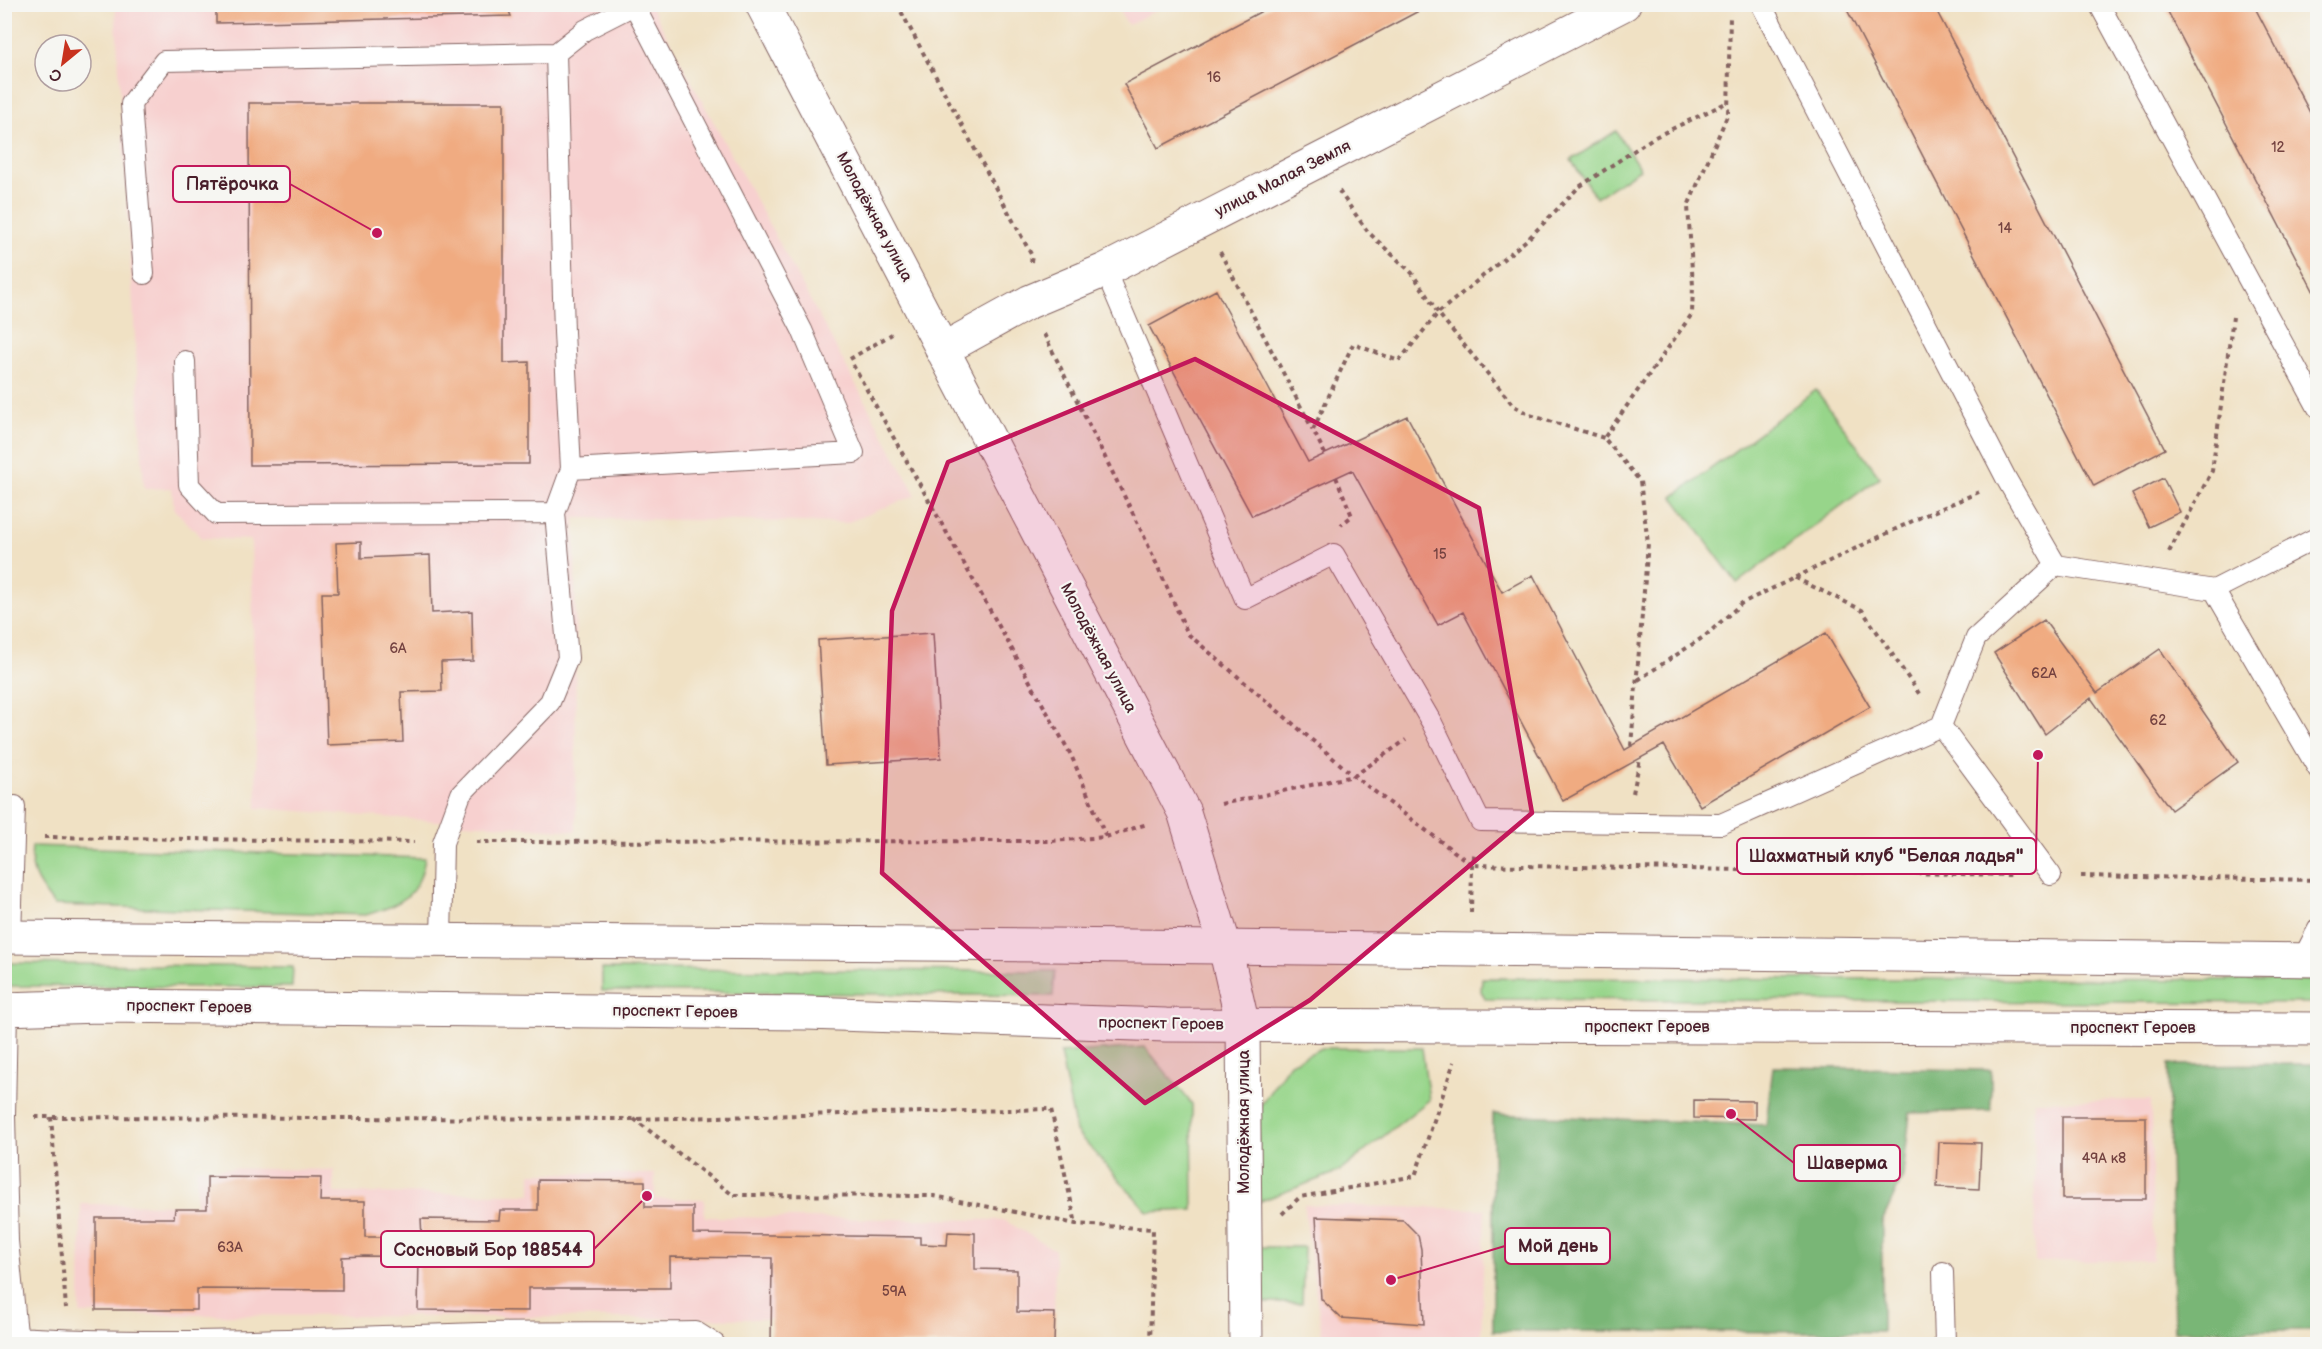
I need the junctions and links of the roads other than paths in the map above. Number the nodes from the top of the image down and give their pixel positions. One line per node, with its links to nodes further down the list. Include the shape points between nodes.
1 (762, 4): 9 (main road, Молодёжная улица)
2 (1624, 4): 7 (main road, улица Малая Земля)
3 (1761, 4): 15 (lane, via 2007,480)
4 (2098, 4): 11 (lane)
5 (635, 5): 6 (lane, via 585,30); 12 (lane, via 802,330 855,453)
6 (556, 53): 8 (lane, via 164,61 131,104); 12 (lane)
7 (1105, 270): 9 (main road, улица Малая Земля, via 1029,302); 17 (lane, via 1245,599 1334,554 1432,723 1480,821 1721,824)
8 (144, 274)
9 (942, 350): 24 (main road, Молодёжная улица, via 1184,812)
10 (186, 361): 13 (lane, via 189,484 216,514)
11 (2318, 408)
12 (571, 468): 13 (lane)
13 (555, 513): 23 (lane, via 568,658 550,702 461,794 443,843)
14 (2318, 537): 16 (lane)
15 (2056, 565): 16 (lane); 17 (lane, via 1976,638)
16 (2214, 590): 18 (lane)
17 (1941, 726): 20 (lane)
18 (2318, 769)
19 (15, 806): 22 (lane)
20 (2051, 875)
21 (2318, 929): 25 (lane)
22 (8, 937): 23 (main road)
23 (441, 941): 24 (main road)
24 (1225, 947): 25 (main road); 27 (main road, Молодёжная улица)
25 (2310, 960)
26 (6, 1009): 27 (main road, проспект Героев, via 99,1006 807,1013); 29 (lane)
27 (1243, 1026): 28 (main road, проспект Героев); 35 (main road, Молодёжная улица)
28 (2318, 1029)
29 (5, 1115): 30 (lane)
30 (6, 1241): 33 (lane)
31 (1943, 1272): 36 (lane)
32 (453, 1339): 33 (lane); 34 (lane, via 696,1332)
33 (18, 1341)
34 (716, 1344)
35 (1246, 1344)
36 (1945, 1344)

